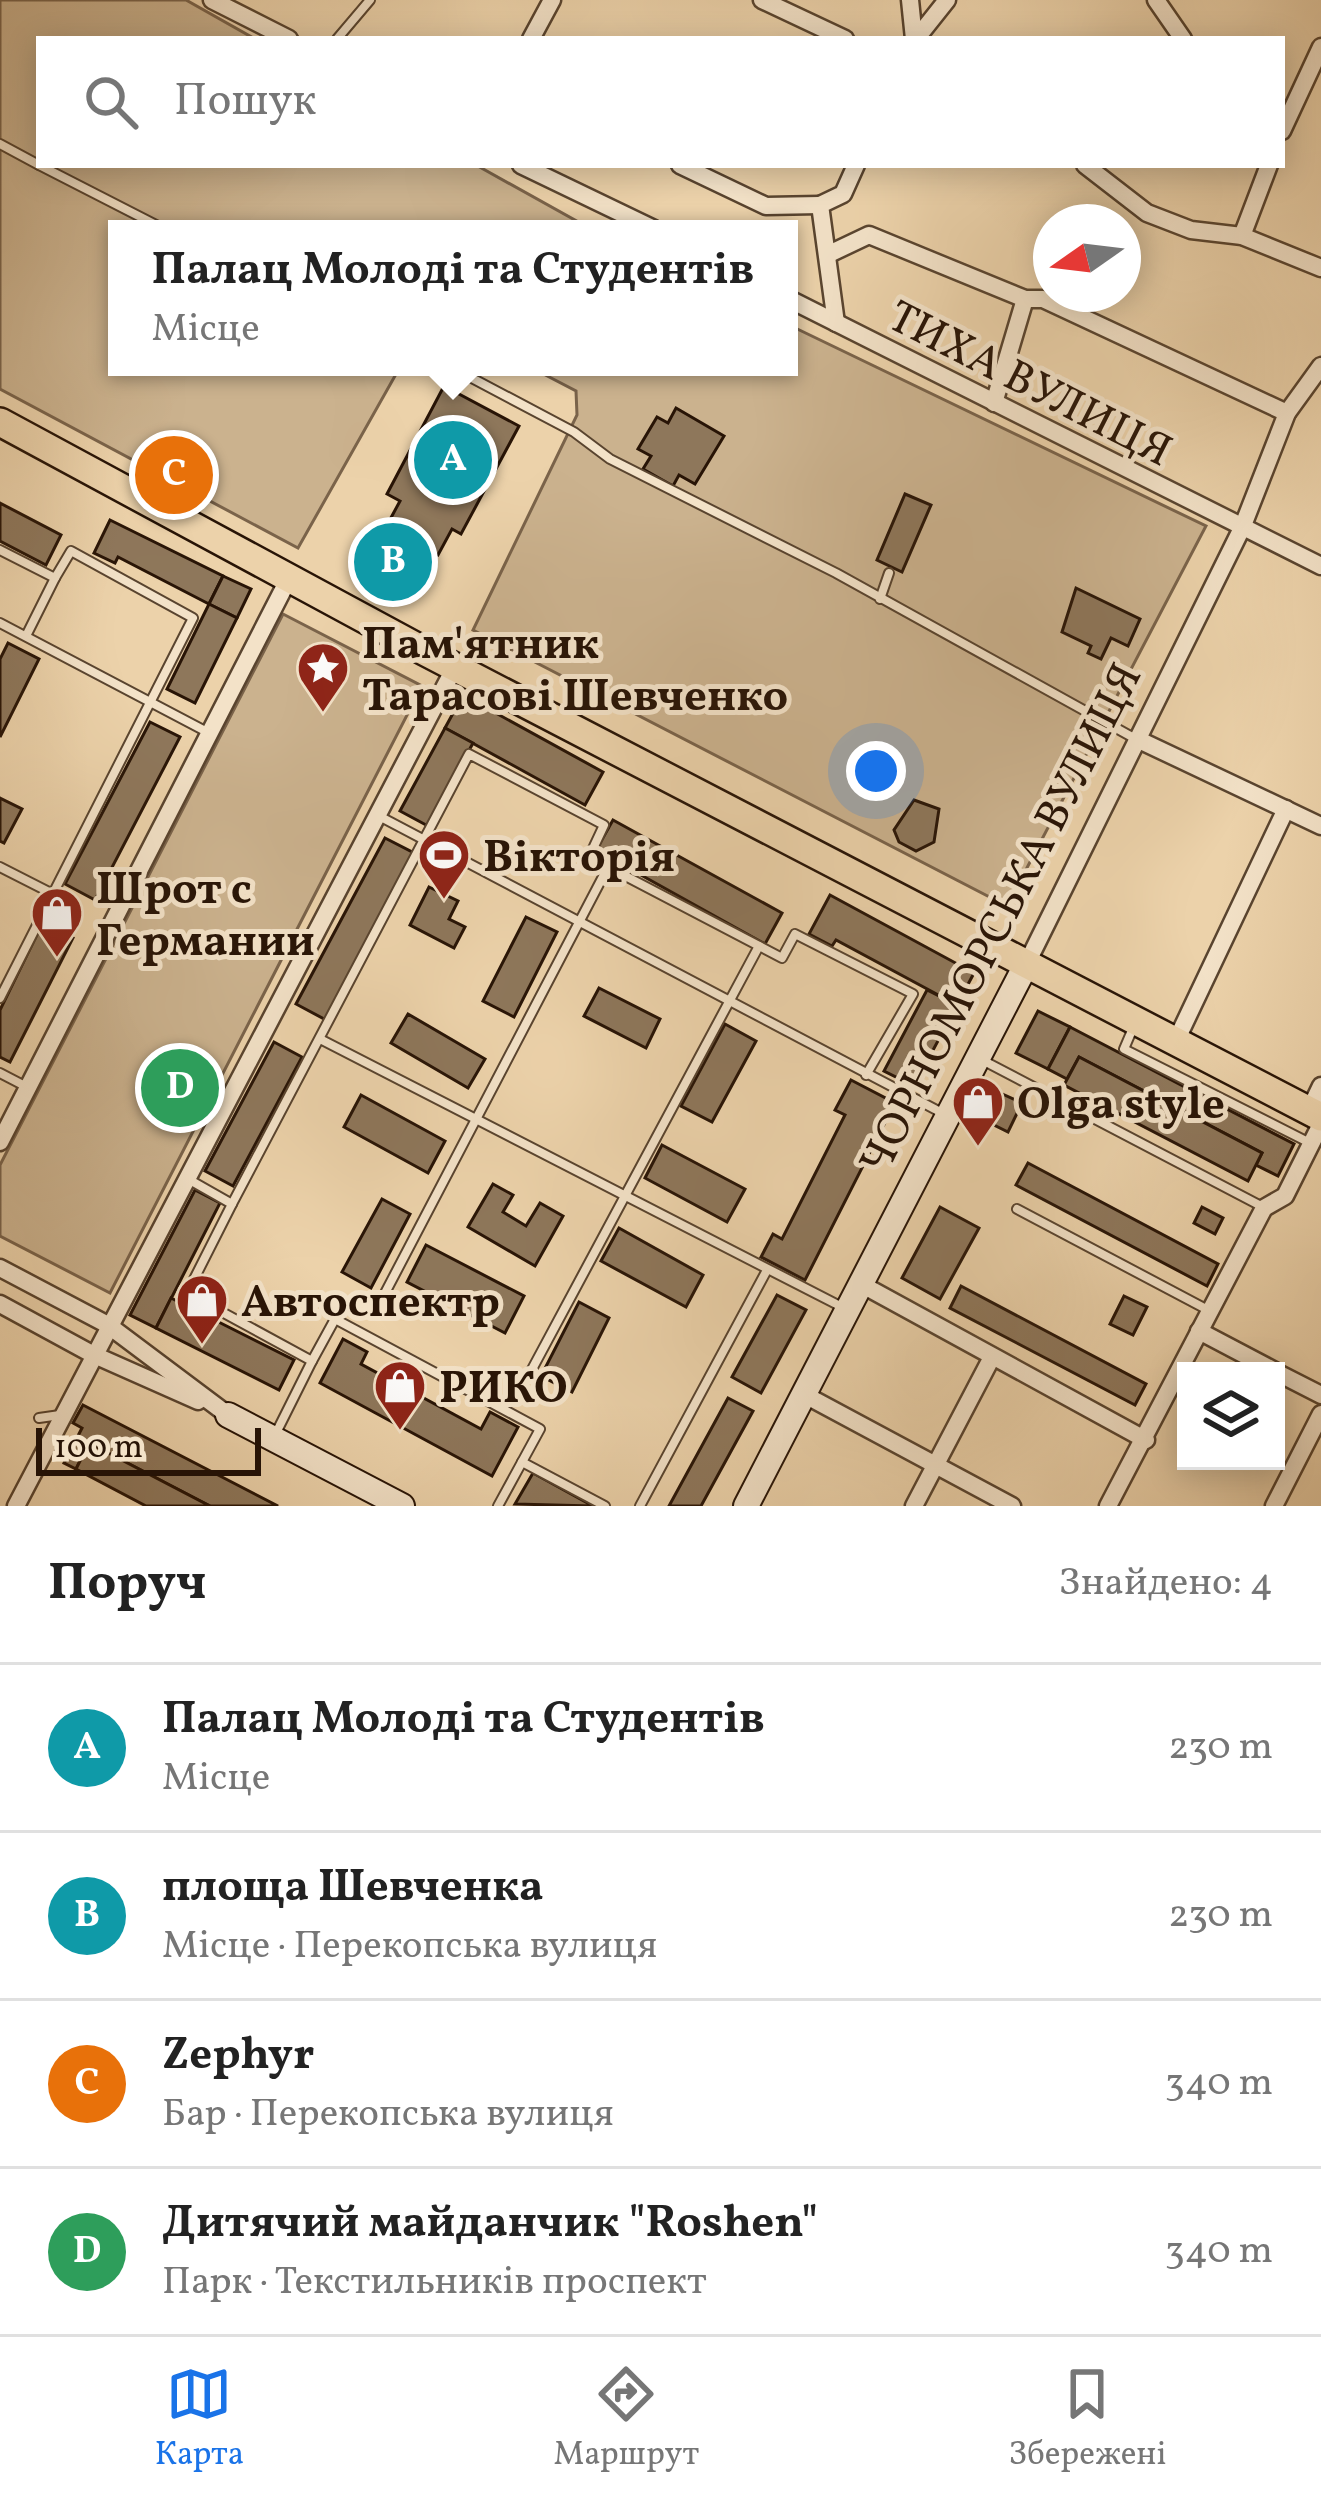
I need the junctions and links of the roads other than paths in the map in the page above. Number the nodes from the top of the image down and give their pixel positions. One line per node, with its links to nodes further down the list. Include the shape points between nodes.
1 (370, 0): 9 (lane)
2 (552, 0): 10 (street)
3 (762, 0): 11 (street)
4 (910, 0): 12 (street)
5 (947, 0): 13 (street)
6 (1156, 0): 14 (street)
7 (224, 3): 8 (street)
8 (284, 36)
9 (340, 36)
10 (533, 36)
11 (839, 36)
12 (915, 36)
13 (917, 36)
14 (1181, 36)
15 (1321, 46): 16 (street)
16 (1285, 124)
17 (0, 144): 18 (lane)
18 (36, 163)
19 (45, 168): 26 (lane)
20 (527, 168): 27 (street)
21 (686, 168): 25 (street, via 766,206)
22 (855, 168): 25 (street, via 843,194)
23 (1088, 168): 28 (street, via 1147,213 1191,230)
24 (1268, 168): 28 (street)
25 (820, 205): 29 (street)
26 (146, 220)
27 (635, 220)
28 (1243, 236): 30 (street)
29 (829, 254): 31 (street, ТИХА ВУЛИЦЯ, via 868,235); 33 (street)
30 (1321, 268)
31 (1025, 299): 36 (street); 37 (street, ТИХА ВУЛИЦЯ, via 1043,299)
32 (798, 304): 33 (street, ТИХА ВУЛИЦЯ)
33 (836, 323): 36 (street, ТИХА ВУЛИЦЯ)
34 (1321, 366): 37 (street, ЧОРНОМОРСЬКА ВУЛИЦЯ)
35 (468, 376): 45 (lane)
36 (994, 403): 39 (street, ТИХА ВУЛИЦЯ)
37 (1287, 413): 39 (street, ЧОРНОМОРСЬКА ВУЛИЦЯ)
38 (0, 422): 44 (main road)
39 (1242, 528): 41 (street, ТИХА ВУЛИЦЯ); 51 (street, ЧОРНОМОРСЬКА ВУЛИЦЯ)
40 (0, 550): 43 (lane)
41 (1321, 566)
42 (889, 573): 45 (lane)
43 (55, 578): 47 (lane); 49 (lane, via 70,551 193,618)
44 (288, 580): 48 (main road); 50 (street)
45 (880, 599): 51 (lane)
46 (0, 623): 47 (lane)
47 (26, 636): 49 (lane)
48 (455, 668): 53 (street); 61 (main road)
49 (153, 704): 50 (lane); 58 (lane)
50 (212, 734): 70 (street)
51 (1138, 740): 52 (street); 61 (street, ЧОРНОМОРСЬКА ВУЛИЦЯ)
52 (1286, 808): 54 (street); 66 (street)
53 (380, 816): 55 (lane); 75 (street)
54 (1321, 826)
55 (427, 840): 57 (lane, via 470,754 604,825 589,857); 59 (lane); 65 (lane)
56 (0, 867): 58 (lane)
57 (608, 867): 59 (lane); 60 (lane)
58 (53, 894): 62 (lane)
59 (578, 925): 63 (lane); 73 (lane)
60 (759, 946): 63 (lane); 69 (lane, via 782,958 795,934 913,994)
61 (1028, 961): 64 (main road); 67 (street, ЧОРНОМОРСЬКА ВУЛИЦЯ)
62 (0, 998)
63 (729, 1004): 69 (lane); 76 (lane)
64 (1136, 1022): 66 (main road); 72 (lane, via 1124,1048)
65 (320, 1039): 73 (lane); 77 (lane)
66 (1174, 1042): 72 (main road)
67 (978, 1058): 71 (street, ЧОРНОМОРСЬКА ВУЛИЦЯ); 79 (lane)
68 (0, 1073): 70 (lane)
69 (866, 1075): 71 (lane)
70 (28, 1088): 74 (street)
71 (947, 1116): 82 (street, ЧОРНОМОРСЬКА ВУЛИЦЯ)
72 (1317, 1116): 79 (street, via 1285,1196)
73 (476, 1119): 76 (lane); 83 (lane)
74 (0, 1142)
75 (187, 1179): 77 (lane); 87 (street)
76 (625, 1196): 81 (lane); 93 (lane)
77 (232, 1204): 91 (lane, via 187,1293)
78 (1017, 1208): 86 (lane)
79 (1264, 1208): 86 (street)
80 (0, 1268): 87 (street)
81 (767, 1270): 85 (lane); 109 (lane)
82 (859, 1283): 85 (street, ЧОРНОМОРСЬКА ВУЛИЦЯ); 90 (street)
83 (384, 1295)
84 (0, 1304): 89 (street)
85 (846, 1309): 95 (street, ЧОРНОМОРСЬКА ВУЛИЦЯ)
86 (1209, 1311): 88 (street)
87 (108, 1325): 89 (street); 97 (street)
88 (1199, 1331): 92 (street); 102 (street)
89 (92, 1354): 97 (street); 99 (street)
90 (992, 1359): 102 (street); 104 (street)
91 (312, 1361): 101 (lane); 103 (lane, via 335,1319 540,1429)
92 (1258, 1362)
93 (530, 1373)
94 (1285, 1376): 96 (street)
95 (805, 1395): 104 (street); 110 (street, ЧОРНОМОРСЬКА ВУЛИЦЯ)
96 (1321, 1395)
97 (228, 1414): 101 (street)
98 (1321, 1414): 114 (street)
99 (60, 1415): 100 (lane); 105 (street)
100 (39, 1418)
101 (273, 1438): 106 (street)
102 (1146, 1440): 113 (street)
103 (522, 1462): 107 (lane); 108 (lane)
104 (933, 1463): 111 (street); 112 (street)
105 (16, 1506)
106 (402, 1506)
107 (498, 1506)
108 (605, 1506)
109 (640, 1506)
110 (746, 1506)
111 (914, 1506)
112 (1012, 1506)
113 (1108, 1506)
114 (1274, 1506)

